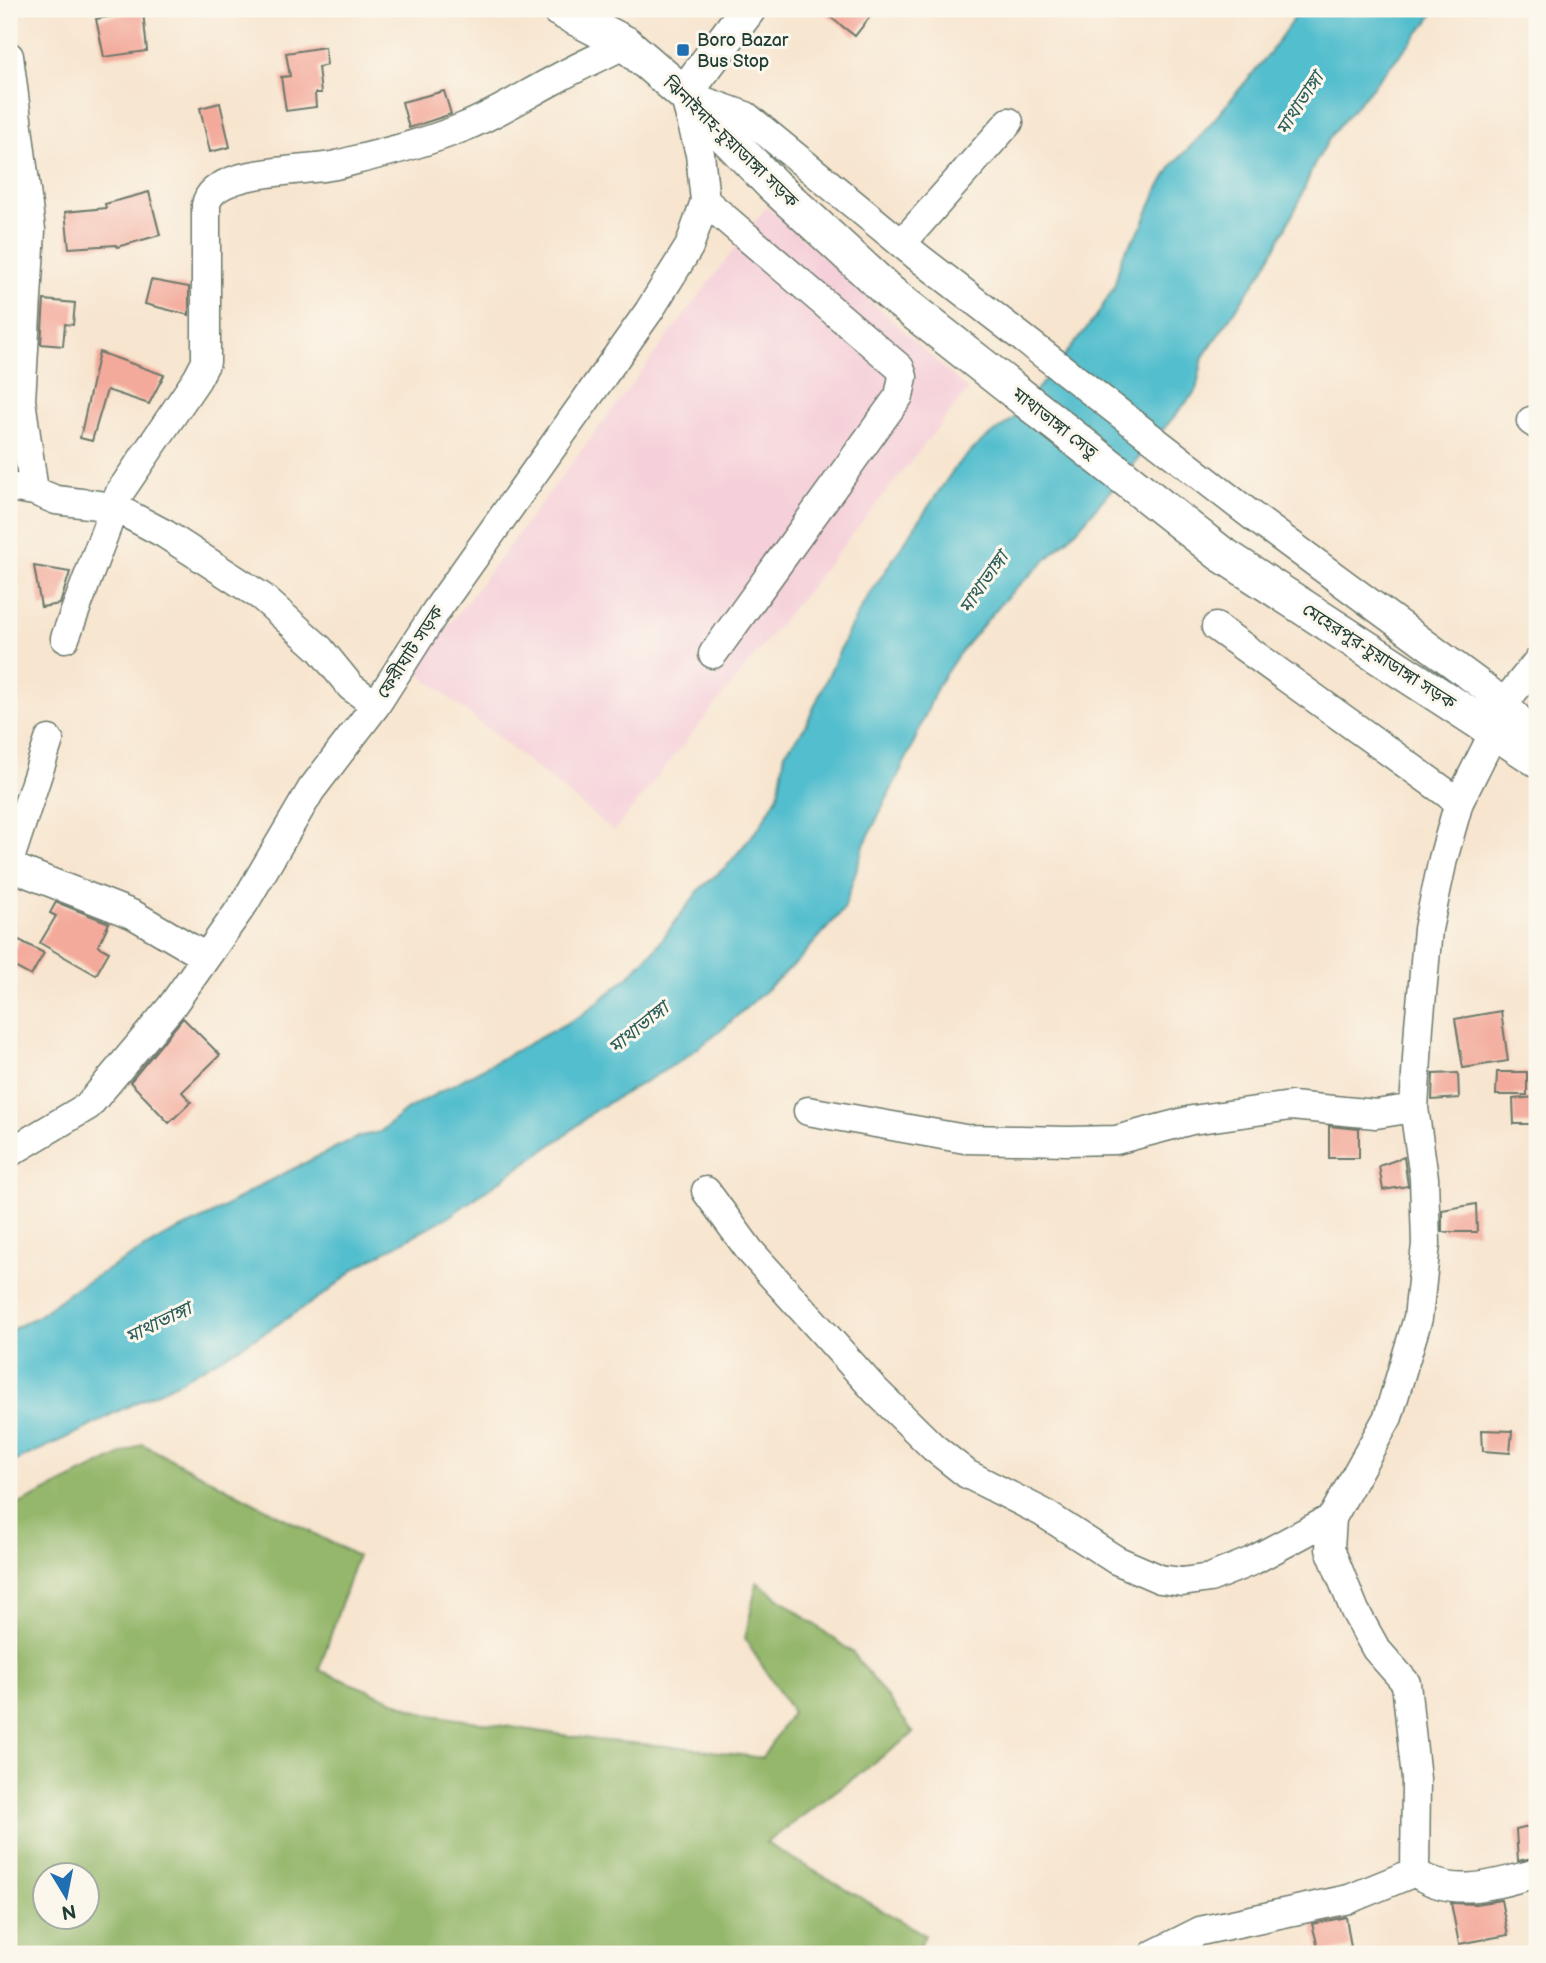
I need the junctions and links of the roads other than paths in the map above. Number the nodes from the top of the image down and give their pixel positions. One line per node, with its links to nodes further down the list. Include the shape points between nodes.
1 (559, 9): 3 (main road, ঝিনাইদাহ-চুয়াডাঙ্গা সড়ক)
2 (748, 9): 5 (main road)
3 (626, 44): 5 (main road, ঝিনাইদাহ-চুয়াডাঙ্গা সড়ক); 11 (street, via 464,127 328,167 254,175 213,189 206,205 206,362)
4 (9, 56): 10 (street, via 31,230)
5 (684, 94): 7 (street, ফেরীঘাট সড়ক, via 700,154); 8 (street, via 746,116); 9 (main road, ঝিনাইদাহ-চুয়াডাঙ্গা সড়ক, via 773,185)
6 (1009, 122): 8 (street)
7 (705, 201): 15 (street, via 900,368 903,377 899,396); 17 (street, ফেরীঘাট সড়ক, via 689,247 649,311 436,611)
8 (910, 250): 18 (street, via 1255,518)
9 (890, 293): 12 (main road, মাথাভাঙ্গা সেতু)
10 (21, 489): 11 (street, via 56,500)
11 (114, 507): 14 (street); 17 (street, via 184,545 262,597 320,649 351,687)
12 (1220, 553): 18 (main road, মেহেরপুর-চুয়াডাঙ্গা সড়ক)
13 (1216, 627): 22 (street)
14 (65, 638)
15 (713, 654)
16 (1537, 662): 18 (street)
17 (376, 705): 24 (street, ফেরীঘাট সড়ক, via 311,790 245,902)
18 (1499, 717): 19 (street); 21 (main road, মেহেরপুর-চুয়াডাঙ্গা সড়ক); 22 (street)
19 (1537, 739)
20 (49, 740): 23 (street)
21 (1537, 759)
22 (1459, 802): 25 (street, via 1428,929)
23 (9, 864): 24 (street, via 134,915)
24 (206, 957): 27 (street, ফেরীঘাট সড়ক, via 171,1007 88,1106)
25 (1414, 1108): 26 (street, via 1376,1114 1291,1106 1192,1120 1116,1140 1068,1141 965,1139); 29 (street, via 1424,1178 1426,1244 1418,1318 1388,1417)
26 (808, 1111)
27 (9, 1153)
28 (706, 1191): 29 (street, via 750,1251 933,1447 968,1474 1042,1512 1116,1560 1160,1579 1210,1578)
29 (1332, 1518): 30 (street, via 1330,1549 1355,1611 1376,1649 1406,1683 1416,1779)
30 (1415, 1872): 31 (street, via 1430,1884 1462,1888); 32 (street, via 1349,1899 1200,1931)
31 (1537, 1873)
32 (1154, 1954)

